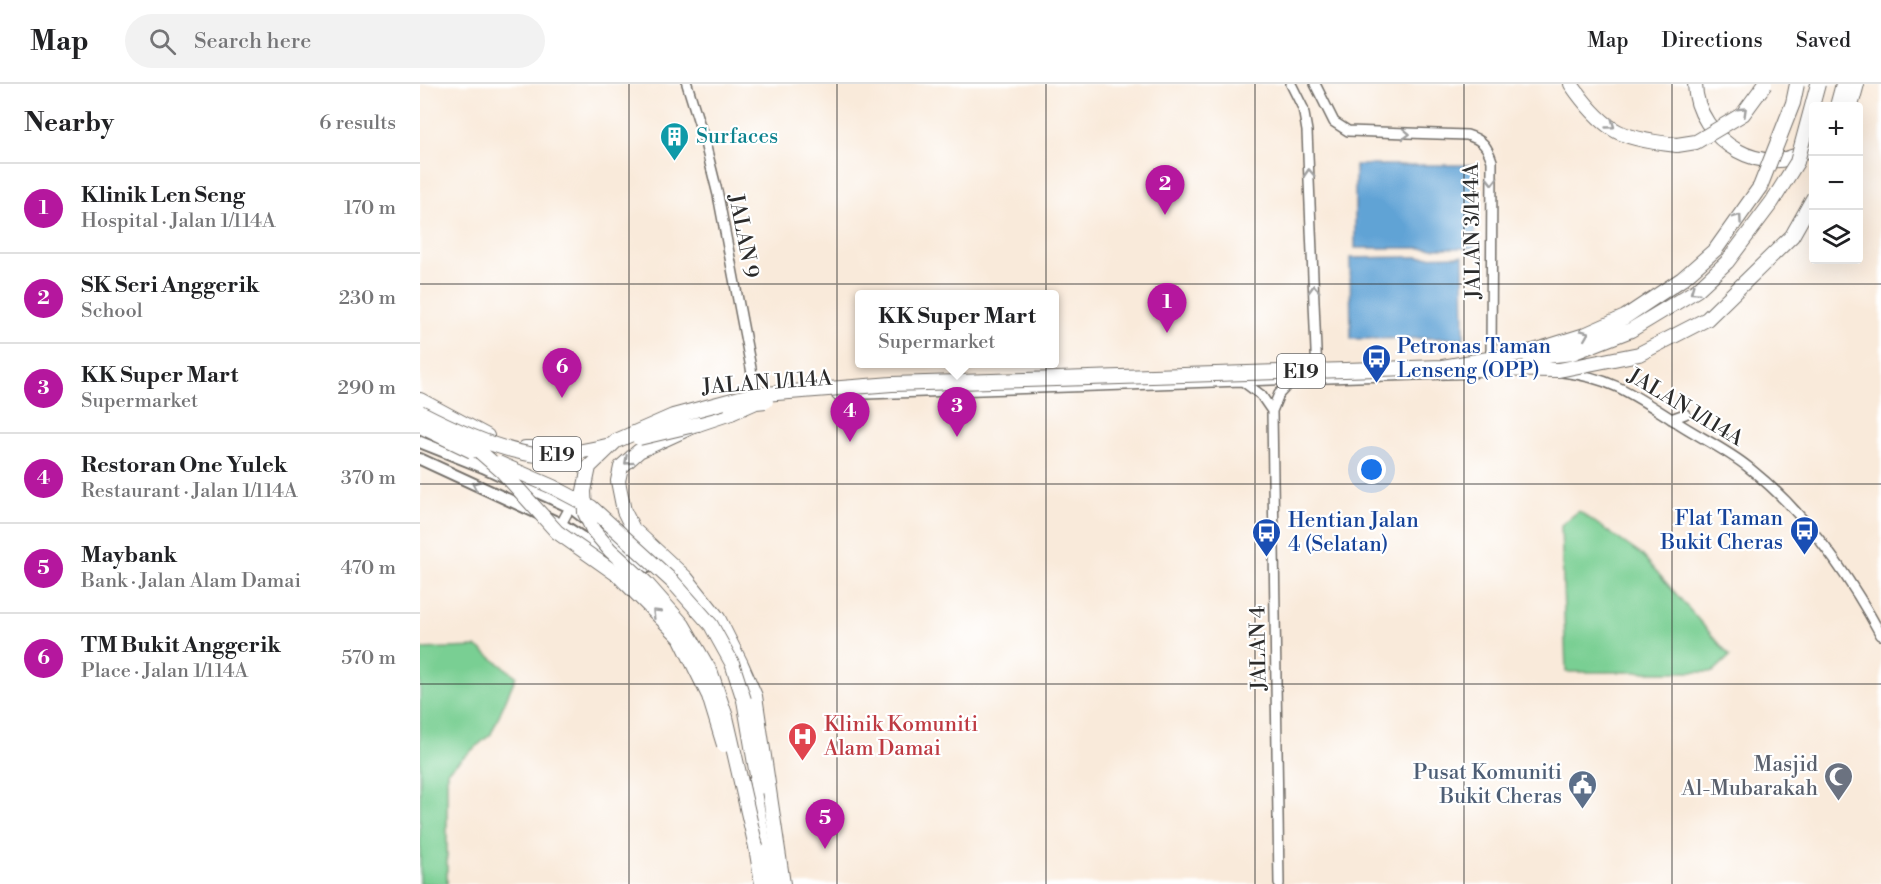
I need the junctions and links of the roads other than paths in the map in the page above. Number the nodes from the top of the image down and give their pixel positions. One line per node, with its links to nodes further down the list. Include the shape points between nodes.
1 (1291, 84): 17 (street, one-way to 1, via 1307,131 1303,108)
2 (1315, 84): 16 (street, JALAN 3/144A, one-way to 16, via 1334,122 1348,131 1467,135 1488,147 1492,161)
3 (1570, 84): 5 (highway, one-way to 5, bridge, via 1613,129 1653,143 1677,145 1696,142 1743,114)
4 (1695, 84): 13 (highway, bridge, via 1697,102 1709,124 1725,143 1750,158 1785,158)
5 (1764, 84)
6 (1797, 84): 29 (highway, E19, one-way to 6, bridge, via 673,416 750,395 892,384 1443,367 1543,348 1625,317 1682,279 1716,249 1760,187)
7 (1818, 84): 15 (highway, E19, one-way to 15, bridge, via 1797,162 1727,262 1697,290 1631,330 1572,353)
8 (1843, 84): 11 (highway)
9 (1857, 84): 12 (highway)
10 (688, 87): 20 (street, JALAN 9, via 718,195)
11 (1838, 102)
12 (1852, 102)
13 (1809, 147)
14 (1809, 206): 15 (highway, bridge, via 1792,236 1707,319 1639,354 1559,370)
15 (1445, 369): 26 (highway, E19, bridge, via 893,386 756,402)
16 (1491, 373): 17 (street, JALAN 1/114A); 25 (street, JALAN 1/114A, via 1581,374 1639,396)
17 (1317, 378): 18 (street, JALAN 1/114A)
18 (1293, 379): 19 (street, JALAN 1/114A); 22 (street, via 1279,393)
19 (1240, 380): 20 (street, JALAN 1/114A); 22 (street, via 1261,395)
20 (755, 398): 32 (street, JALAN 1/114A, via 698,404 647,420 622,437)
21 (420, 400): 29 (highway, E19, bridge, via 479,434 528,449)
22 (1272, 411): 41 (street, JALAN 4)
23 (420, 412): 28 (highway, E19, bridge)
24 (1685, 414): 25 (street)
25 (1671, 419): 36 (street, JALAN 1/114A, via 1747,466 1785,499 1856,589)
26 (698, 424): 28 (highway, E19, bridge, via 575,453 525,454); 40 (highway, one-way to 40, bridge, via 639,451 621,466 618,481 624,511 633,529 686,578 718,618 755,696)
27 (420, 426): 39 (highway, bridge, via 591,507 673,582 711,625 732,663 744,700)
28 (455, 430): 37 (highway, one-way to 28, bridge, via 709,696 680,637 618,575 557,532 502,471)
29 (616, 441): 37 (highway, bridge, via 589,467 585,513 604,543 683,625 711,673 726,717)
30 (420, 442): 33 (main road)
31 (420, 459): 35 (main road, one-way to 31)
32 (585, 484): 33 (main road); 34 (street, JALAN 1/114A)
33 (541, 493): 34 (main road)
34 (570, 507): 35 (street, JALAN 1/114A); 39 (main road, via 665,582 699,618 727,666 740,705)
35 (561, 524): 38 (main road, via 654,594 690,632 717,678 732,722)
36 (1881, 635)
37 (756, 847): 38 (highway)
38 (760, 884)
39 (774, 884)
40 (783, 884)
41 (1279, 884)

